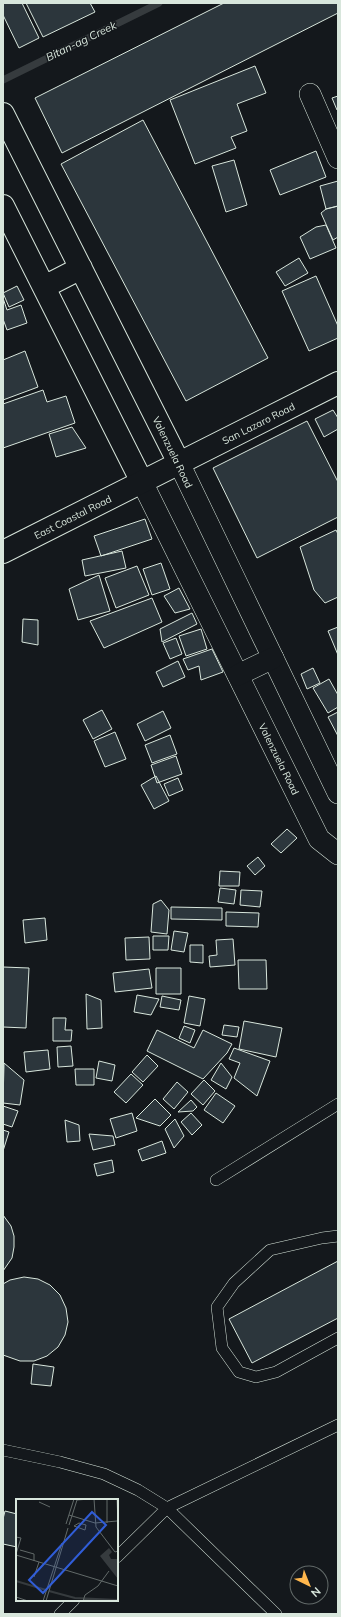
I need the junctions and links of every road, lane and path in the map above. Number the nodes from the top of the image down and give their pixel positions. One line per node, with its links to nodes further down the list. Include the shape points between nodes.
1 (310, 94): 3 (street)
2 (4, 116): 5 (street, Valenzuela Road)
3 (338, 158)
4 (3, 206): 6 (street, Valenzuela Road)
5 (81, 268): 6 (street); 8 (street, Valenzuela Road)
6 (44, 287): 9 (street, Valenzuela Road)
7 (338, 383): 8 (street, San Lazaro Road)
8 (179, 463): 9 (street, San Lazaro Road); 11 (street, Valenzuela Road)
9 (142, 482): 10 (street, East Coastal Road); 12 (street, Valenzuela Road)
10 (3, 552)
11 (273, 658): 12 (street); 13 (street, Valenzuela Road)
12 (238, 675): 14 (street, Valenzuela Road, via 319,839)
13 (338, 792)
14 (338, 854)
15 (338, 1104): 16 (lane)
16 (216, 1180)
17 (338, 1236): 18 (lane, via 270,1250 234,1283 217,1307 222,1348 239,1372 256,1377 276,1372)
18 (338, 1338)
19 (338, 1425): 21 (lane)
20 (3, 1450): 21 (lane, via 104,1474 138,1490)
21 (167, 1508): 22 (lane); 25 (lane)
22 (118, 1556)
23 (73, 1601): 24 (lane)
24 (60, 1614)
25 (276, 1614)

